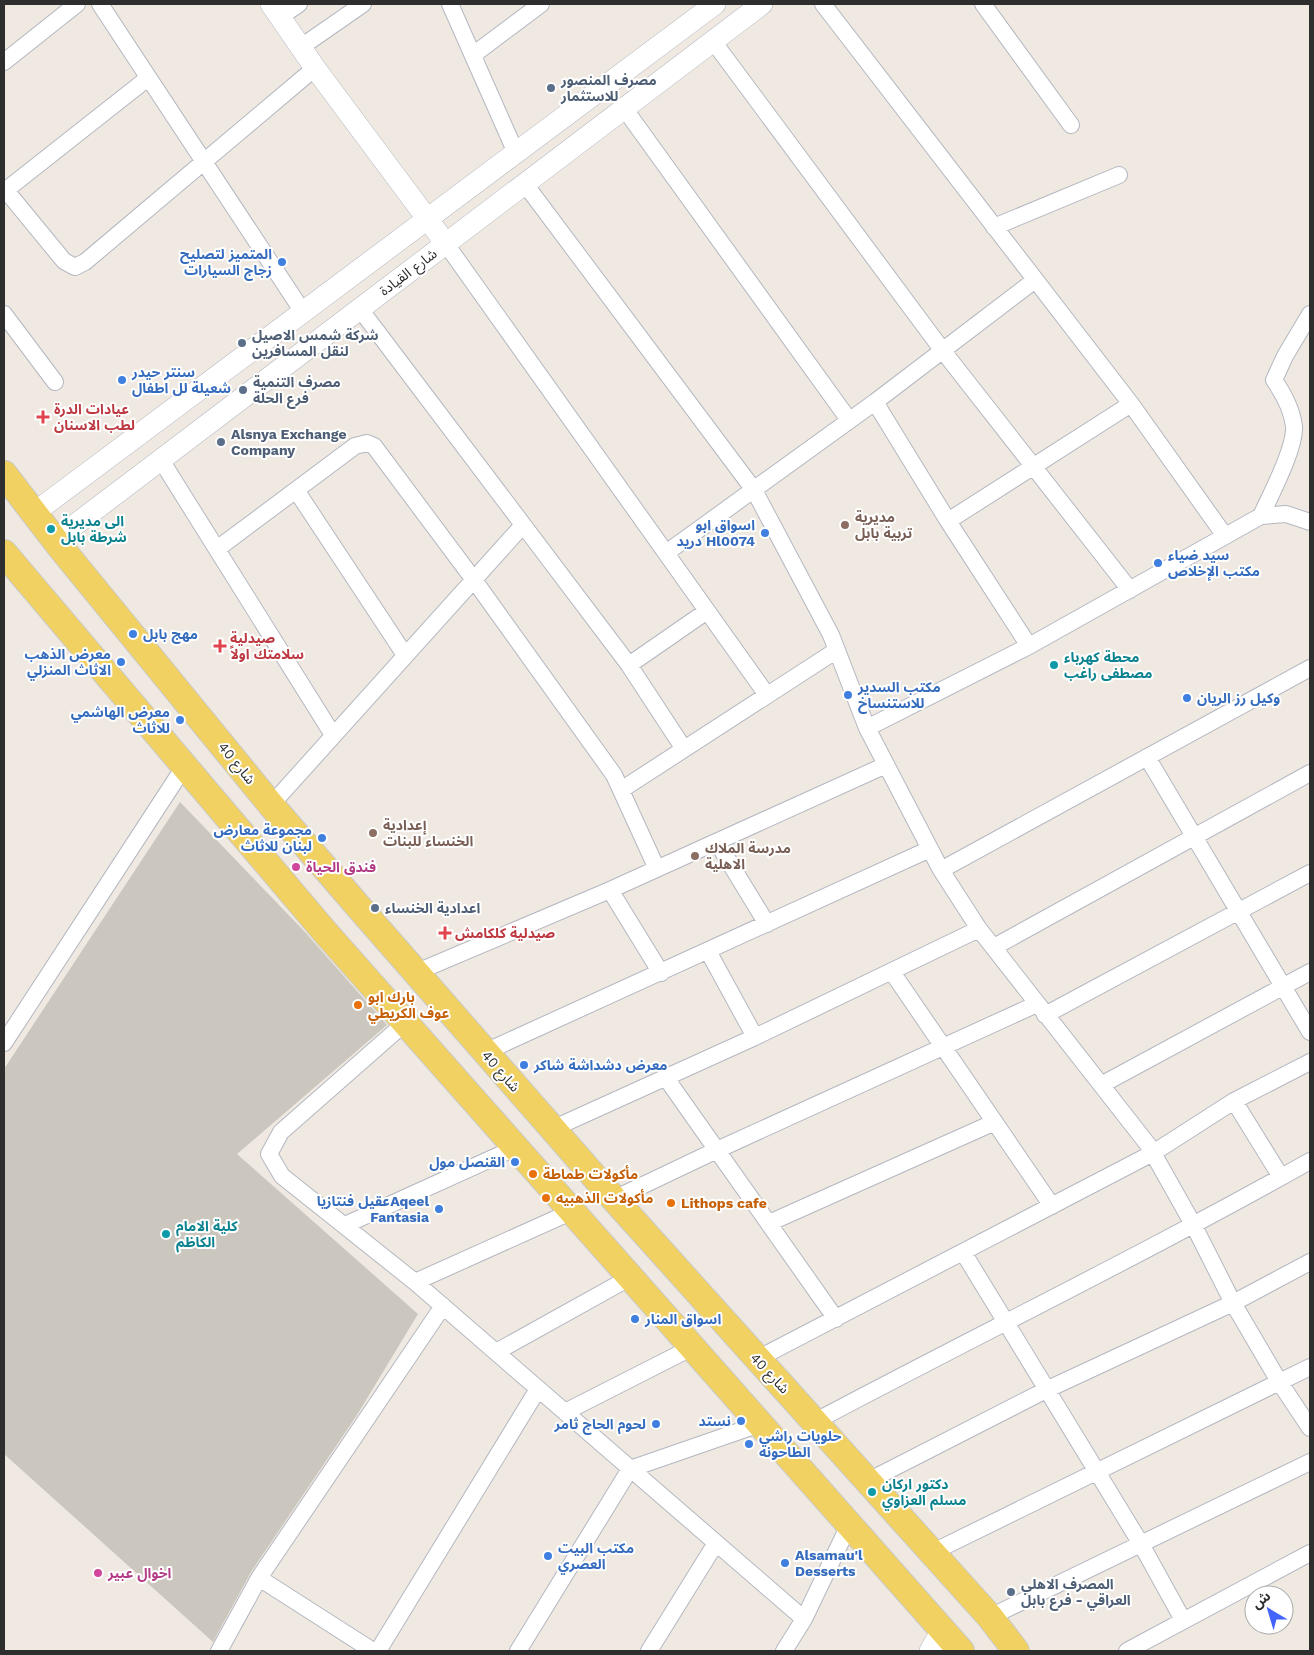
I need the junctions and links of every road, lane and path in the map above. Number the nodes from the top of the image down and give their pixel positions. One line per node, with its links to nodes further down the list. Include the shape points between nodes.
1 (78, 4): 15 (street)
2 (100, 4): 17 (street)
3 (299, 4): 11 (street)
4 (363, 4): 13 (street)
5 (450, 4): 14 (street)
6 (541, 4): 14 (street)
7 (715, 4): 20 (street)
8 (762, 4): 12 (street, شارع القيادة)
9 (823, 4): 26 (street)
10 (983, 4): 19 (street)
11 (276, 10): 13 (street)
12 (713, 41): 18 (street, شارع القيادة); 33 (street)
13 (302, 47): 16 (street)
14 (473, 55): 20 (street)
15 (4, 62)
16 (315, 68): 21 (street); 25 (street)
17 (148, 78): 21 (street); 24 (street)
18 (624, 108): 23 (street, شارع القيادة); 37 (street)
19 (1071, 125)
20 (516, 153): 25 (street)
21 (204, 161): 24 (street, via 75,267 64,261); 30 (street)
22 (1119, 175): 26 (street)
23 (525, 184): 27 (street, شارع القيادة); 42 (street)
24 (5, 189)
25 (427, 219): 27 (street); 30 (street)
26 (994, 227): 28 (street)
27 (446, 244): 29 (street, شارع القيادة); 51 (street)
28 (1035, 280): 33 (street); 36 (street)
29 (360, 309): 38 (street, شارع القيادة); 47 (street)
30 (303, 312): 43 (street)
31 (4, 314): 34 (street)
32 (1310, 314): 44 (street, via 1274,380 1286,400 1294,427 1290,450)
33 (943, 351): 35 (street); 39 (street)
34 (54, 382)
35 (875, 402): 37 (street); 45 (street)
36 (1131, 404): 39 (street); 48 (street)
37 (849, 420): 42 (street)
38 (161, 460): 49 (street, شارع القيادة); 50 (street)
39 (1033, 465): 45 (street); 54 (street)
40 (4, 474): 43 (main road, شارع 40)
41 (296, 490): 50 (street); 53 (street, via 355,446 367,443 378,451); 58 (street)
42 (754, 490): 51 (street); 57 (street)
43 (34, 513): 49 (main road, شارع 40)
44 (1261, 516): 46 (street, via 1286,514); 48 (street)
45 (948, 521): 56 (street)
46 (1310, 522)
47 (523, 525): 53 (street); 59 (street)
48 (1225, 536): 54 (street)
49 (55, 540): 70 (main road, شارع 40)
50 (216, 549): 63 (street)
51 (666, 552): 55 (street)
52 (4, 553): 67 (main road)
53 (474, 580): 58 (street); 69 (street, via 614,775)
54 (1130, 590): 56 (street)
55 (707, 610): 59 (street); 61 (street)
56 (1029, 646): 62 (street)
57 (837, 650): 61 (street); 62 (street)
58 (406, 655): 63 (street)
59 (629, 665): 64 (street)
60 (1310, 668): 65 (street)
61 (767, 695): 64 (street)
62 (867, 728): 66 (street)
63 (333, 734): 70 (street)
64 (684, 749): 69 (street)
65 (1147, 758): 71 (street); 75 (street)
66 (886, 765): 72 (street); 73 (street)
67 (184, 767): 89 (main road); 92 (street)
68 (1310, 773): 71 (street)
69 (621, 790): 74 (street)
70 (271, 805): 83 (main road, شارع 40)
71 (1194, 837): 78 (street); 81 (street)
72 (717, 842): 74 (street); 79 (street)
73 (930, 849): 75 (street); 79 (street)
74 (657, 869): 77 (street)
75 (941, 870): 80 (street)
76 (1310, 873): 78 (street)
77 (610, 890): 83 (street); 86 (street)
78 (1238, 912): 87 (street); 88 (street)
79 (767, 924): 82 (street)
80 (979, 929): 81 (street); 84 (street)
81 (994, 947): 88 (street)
82 (708, 951): 86 (street); 91 (street)
83 (417, 972): 94 (main road, شارع 40)
84 (892, 972): 91 (street); 93 (street)
85 (1310, 972): 87 (street)
86 (661, 973): 94 (street)
87 (1282, 987): 90 (street); 97 (street)
88 (1041, 1009): 93 (street); 97 (street)
89 (405, 1023): 101 (main road); 112 (street, via 281,1132 269,1154 282,1176)
90 (1310, 1032)
91 (755, 1037): 96 (street)
92 (4, 1043)
93 (944, 1047): 99 (street); 102 (street)
94 (485, 1052): 100 (main road, شارع 40)
95 (1310, 1062): 98 (street)
96 (666, 1078): 100 (street); 102 (street)
97 (1101, 1085): 103 (street)
98 (1234, 1101): 103 (street); 107 (street)
99 (995, 1122): 109 (street); 111 (street)
100 (552, 1129): 104 (main road, شارع 40)
101 (517, 1147): 106 (main road); 112 (street)
102 (717, 1150): 108 (street); 111 (street)
103 (1153, 1153): 109 (street); 113 (street)
104 (575, 1155): 106 (main road, via 570,1168 562,1176); 108 (main road, شارع 40)
105 (1310, 1161): 107 (street)
106 (543, 1177): 110 (main road)
107 (1281, 1177): 113 (street)
108 (611, 1195): 110 (main road, via 594,1193); 124 (main road, شارع 40)
109 (1052, 1206): 114 (street)
110 (575, 1213): 116 (main road); 117 (street)
111 (770, 1223): 120 (street)
112 (345, 1225): 117 (street)
113 (1194, 1226): 118 (street); 121 (street)
114 (963, 1252): 120 (street); 121 (street)
115 (1310, 1262): 118 (street)
116 (631, 1277): 122 (main road); 123 (street)
117 (415, 1282): 119 (street)
118 (1233, 1303): 126 (street); 128 (street)
119 (443, 1306): 123 (street); 142 (street)
120 (836, 1319): 124 (street)
121 (1005, 1321): 128 (street); 130 (street)
122 (693, 1347): 129 (street); 131 (main road)
123 (496, 1352): 127 (street)
124 (757, 1359): 130 (main road, شارع 40)
125 (1310, 1366): 126 (street)
126 (1280, 1383): 132 (street); 135 (street)
127 (538, 1389): 129 (street); 149 (street)
128 (1046, 1390): 135 (street); 136 (street)
129 (565, 1412): 134 (street)
130 (816, 1421): 136 (main road, شارع 40)
131 (760, 1424): 134 (street); 137 (main road)
132 (1310, 1428)
133 (1310, 1462): 139 (street)
134 (630, 1469): 138 (street); 150 (street)
135 (1097, 1471): 139 (street); 140 (street)
136 (868, 1482): 140 (main road, شارع 40)
137 (849, 1525): 144 (street); 146 (main road)
138 (716, 1543): 144 (street); 151 (street)
139 (1141, 1544): 143 (street); 145 (street)
140 (931, 1553): 143 (main road, شارع 40)
141 (1310, 1553): 145 (street)
142 (259, 1578): 147 (street); 148 (street)
143 (990, 1617): 154 (main road, شارع 40)
144 (804, 1619): 152 (street)
145 (1183, 1620): 155 (street)
146 (936, 1640): 153 (main road)
147 (219, 1651)
148 (373, 1651)
149 (378, 1651)
150 (518, 1651)
151 (649, 1651)
152 (784, 1651)
153 (962, 1651)
154 (1016, 1651)
155 (1127, 1651)

